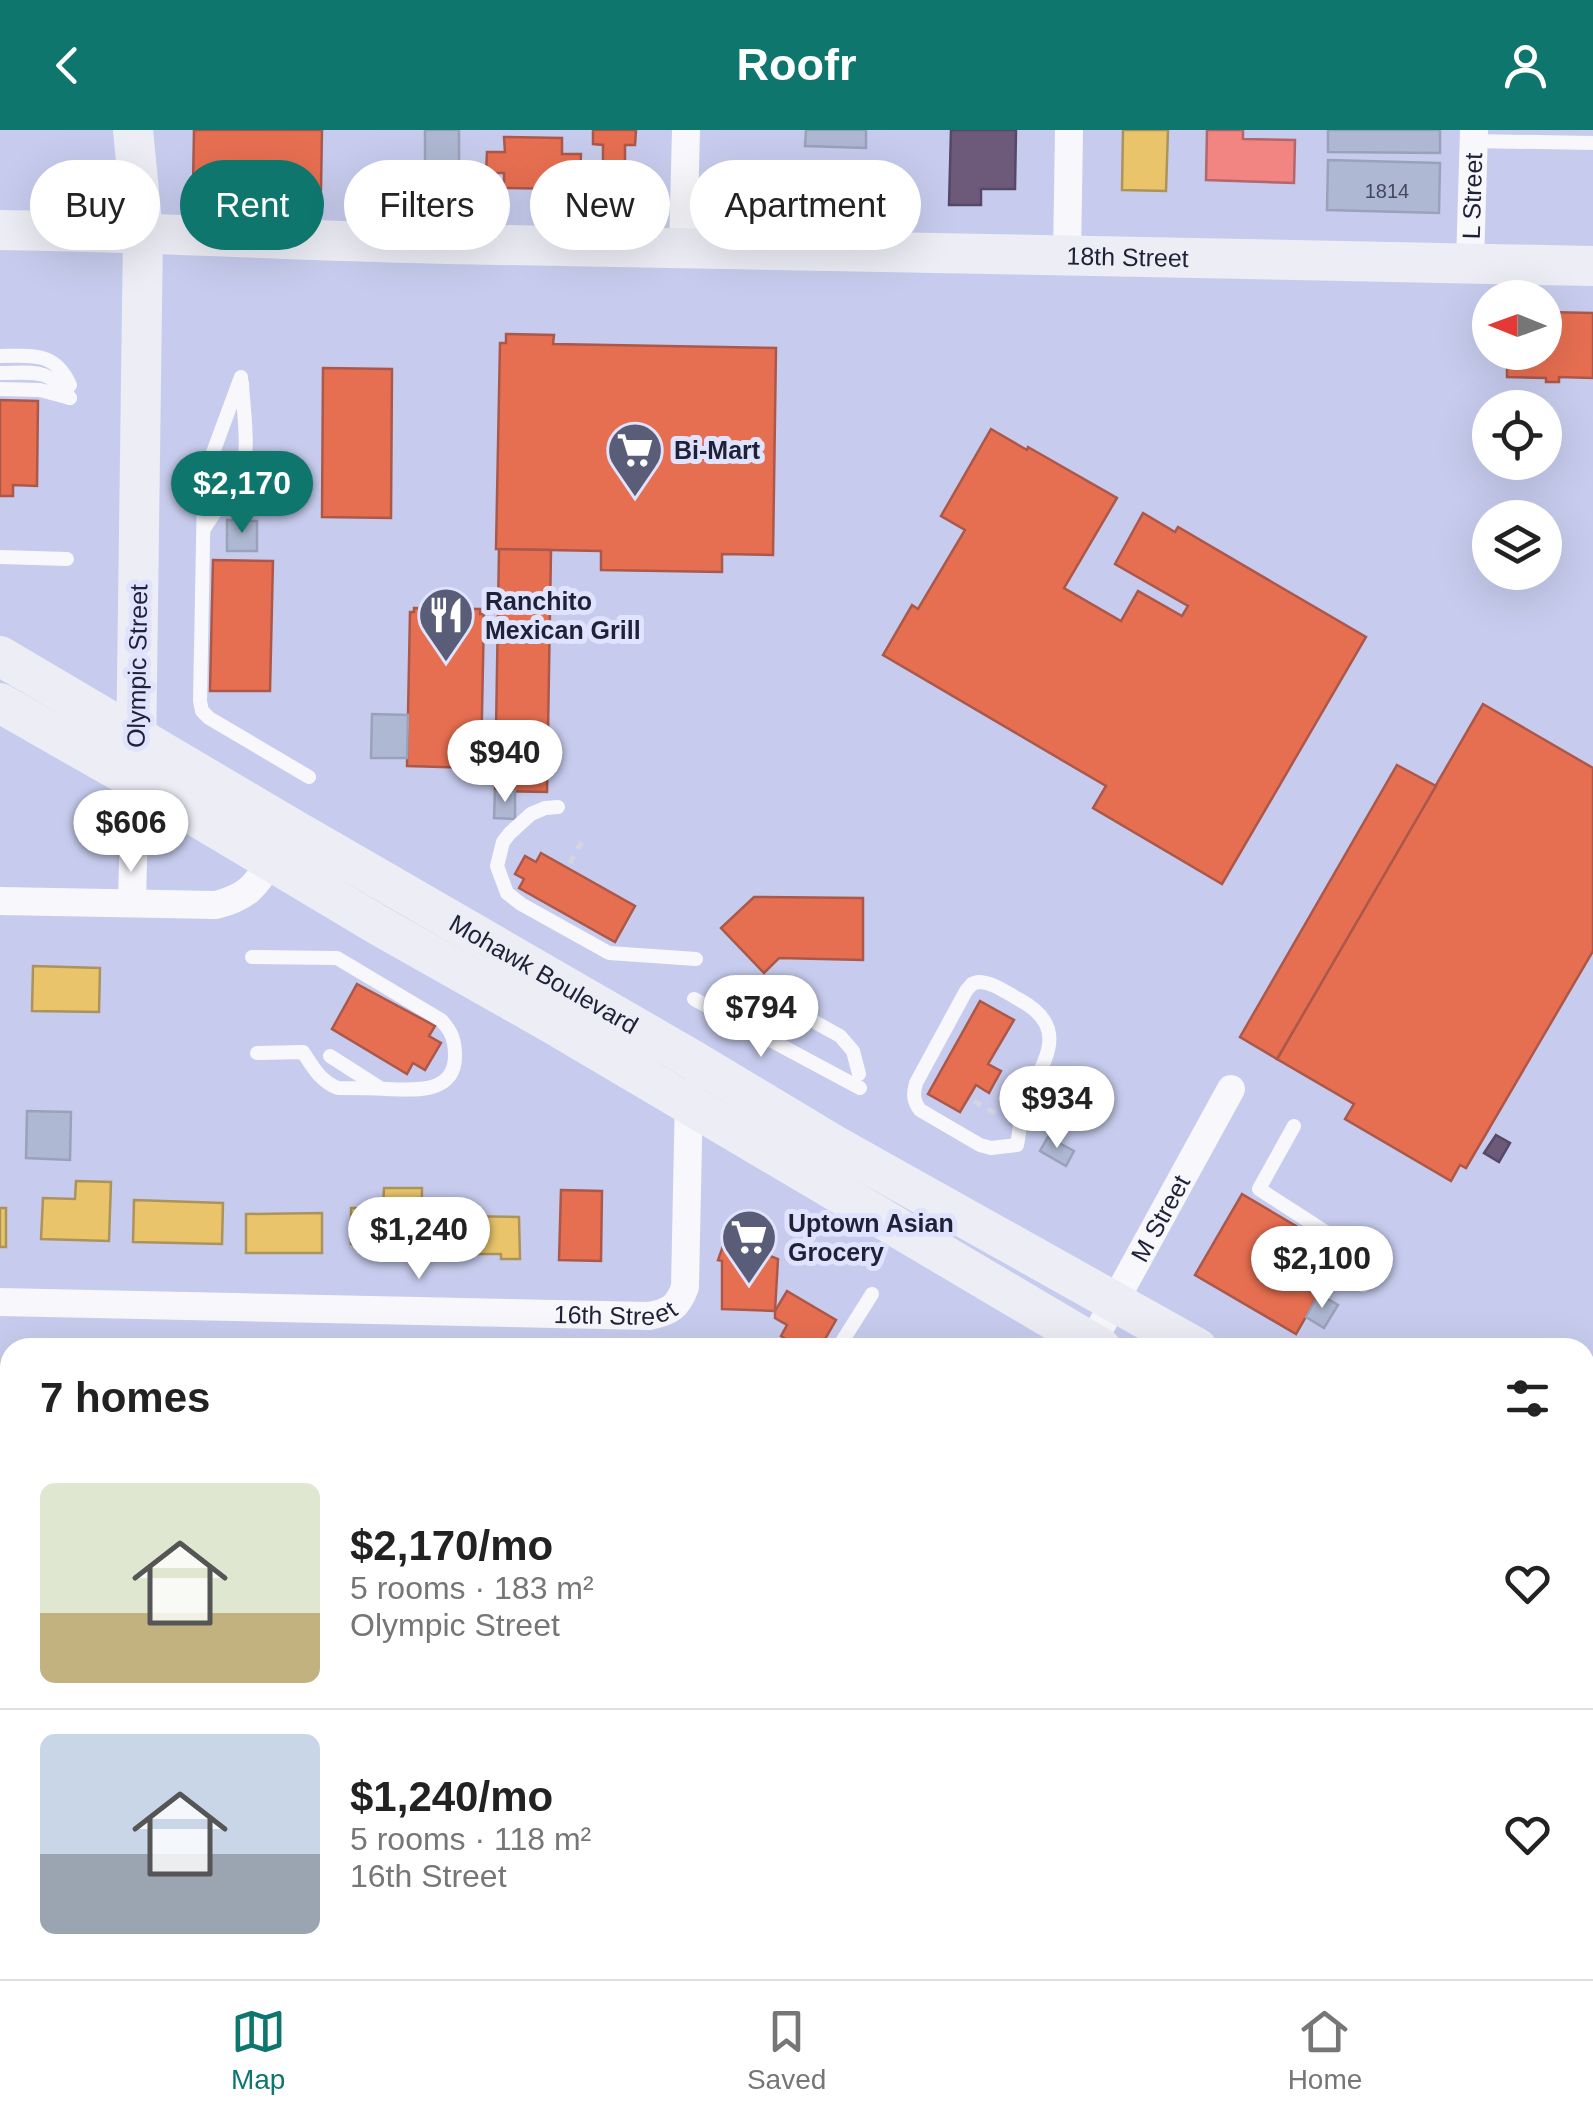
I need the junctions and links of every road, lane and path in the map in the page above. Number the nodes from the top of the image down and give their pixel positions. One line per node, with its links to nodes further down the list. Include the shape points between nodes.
1 (133, 130): 6 (main road, Olympic Street)
2 (686, 130): 10 (street)
3 (1069, 130): 12 (street)
4 (1473, 135): 5 (lane); 13 (street, L Street)
5 (1593, 143)
6 (136, 160)
7 (0, 230): 8 (main road, 18th Street)
8 (30, 230)
9 (160, 234): 10 (main road, 18th Street)
10 (683, 248): 12 (main road, 18th Street)
11 (143, 250): 24 (main road, Olympic Street)
12 (1067, 256): 13 (main road, 18th Street)
13 (1470, 264): 14 (main road, 18th Street)
14 (1593, 266)
15 (0, 356): 18 (lane, via 42,356 60,366)
16 (0, 372): 18 (lane, via 40,374)
17 (0, 390): 18 (lane)
18 (70, 392)
19 (203, 532): 19 (lane, via 211,458 241,377 245,465); 25 (lane, via 202,712)
20 (0, 558): 21 (lane)
21 (67, 559)
22 (0, 656): 24 (main road, Mohawk Boulevard)
23 (0, 703): 26 (main road, Mohawk Boulevard)
24 (136, 735): 26 (main road, Olympic Street); 39 (main road, Mohawk Boulevard)
25 (309, 778)
26 (135, 780): 29 (main road, Mohawk Boulevard); 32 (street, Olympic Street)
27 (558, 806): 34 (lane, via 531,814 503,842 497,866 506,893 609,953)
28 (582, 841): 30 (path)
29 (271, 861): 32 (street, via 254,889 232,901); 43 (main road, Mohawk Boulevard)
30 (570, 863)
31 (0, 901): 32 (street)
32 (132, 903)
33 (252, 957): 40 (lane, via 337,958 453,1033 456,1059 440,1085)
34 (696, 959)
35 (694, 999): 36 (lane, via 859,1081 853,1052 840,1036)
36 (784, 1005)
37 (257, 1053): 40 (lane, via 303,1052 328,1084)
38 (330, 1056): 40 (lane)
39 (691, 1058): 43 (street, 16th Street); 51 (main road, Mohawk Boulevard)
40 (380, 1088)
41 (1231, 1089): 51 (street, M Street)
42 (974, 1101): 44 (path)
43 (688, 1104): 52 (street, 16th Street, via 685,1287 665,1313); 54 (main road, Mohawk Boulevard)
44 (1004, 1118)
45 (1294, 1126): 48 (lane, via 1255,1195)
46 (1018, 1145): 46 (lane, via 1024,1104 1046,1062 1049,1030 1033,1007 978,982 966,991 916,1083 915,1104 980,1145)
47 (1314, 1257): 49 (lane)
48 (1375, 1264)
49 (1364, 1285)
50 (872, 1294): 53 (lane)
51 (1116, 1301): 55 (street, M Street); 56 (main road, Mohawk Boulevard)
52 (0, 1302)
53 (844, 1338)
54 (1081, 1338)
55 (1098, 1338)
56 (1179, 1338)

